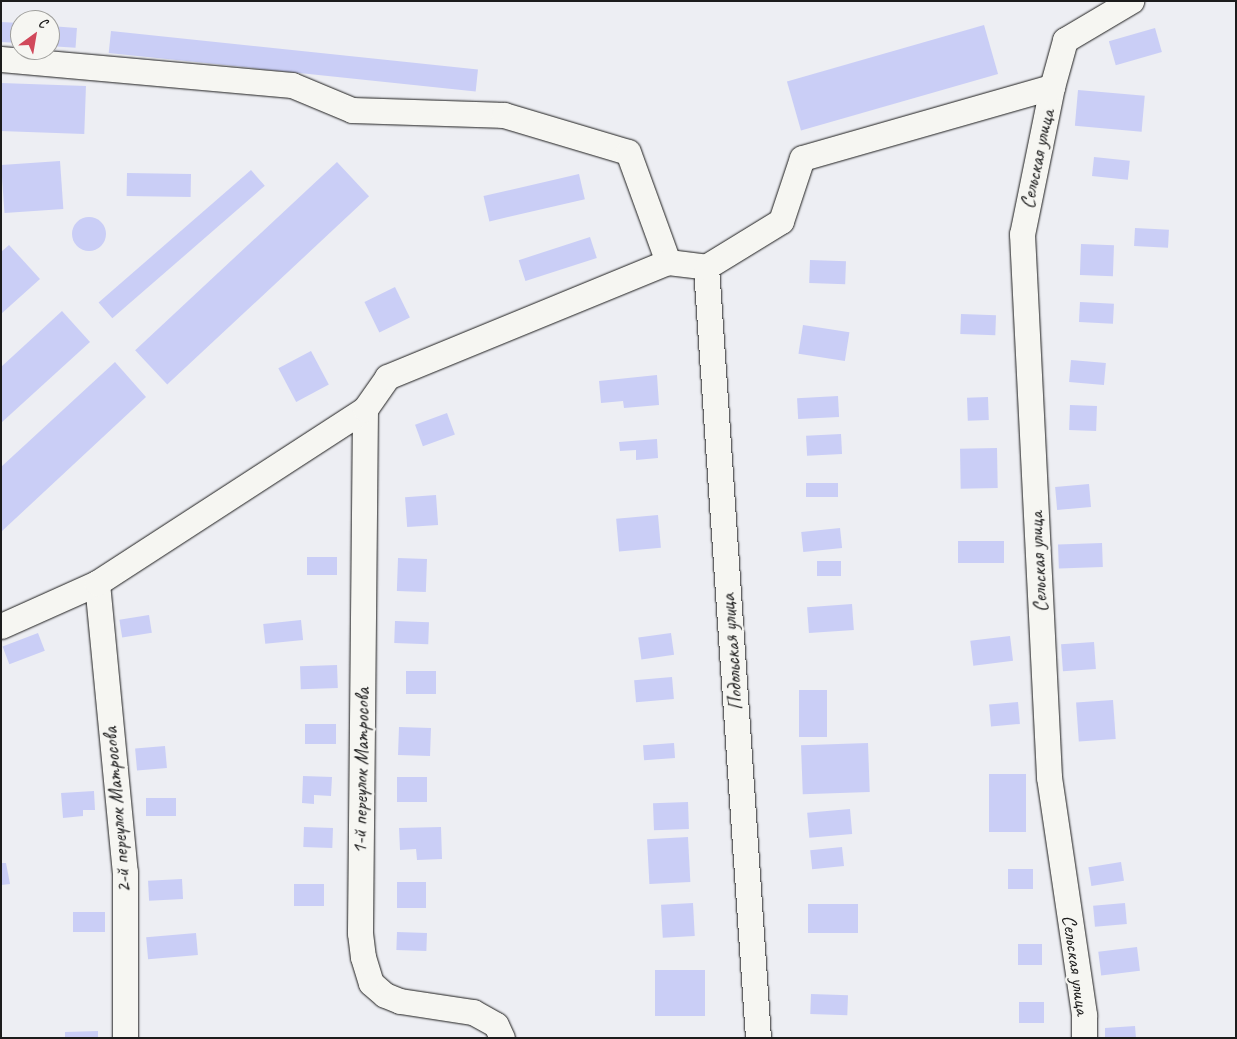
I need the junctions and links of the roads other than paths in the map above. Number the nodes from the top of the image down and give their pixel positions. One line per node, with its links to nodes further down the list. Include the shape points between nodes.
1 (1131, 1): 3 (street, Сельская улица, via 1065,40)
2 (1, 59): 4 (street, via 292,85 352,110 504,115 628,152)
3 (1052, 87): 5 (street, via 802,158 781,221); 12 (street, Сельская улица, via 1022,234 1048,777 1084,1015)
4 (668, 262): 5 (street); 6 (street, via 386,377)
5 (706, 267): 11 (street, Подольская улица)
6 (365, 409): 7 (street); 10 (street, 1-й переулок Матросова, via 360,933 363,957 371,983 385,995 400,1001 473,1012 496,1025)
7 (97, 583): 8 (street); 9 (street, 2-й переулок Матросова, via 125,872)
8 (1, 626)
9 (124, 1038)
10 (502, 1038)
11 (758, 1038)
12 (1084, 1038)

